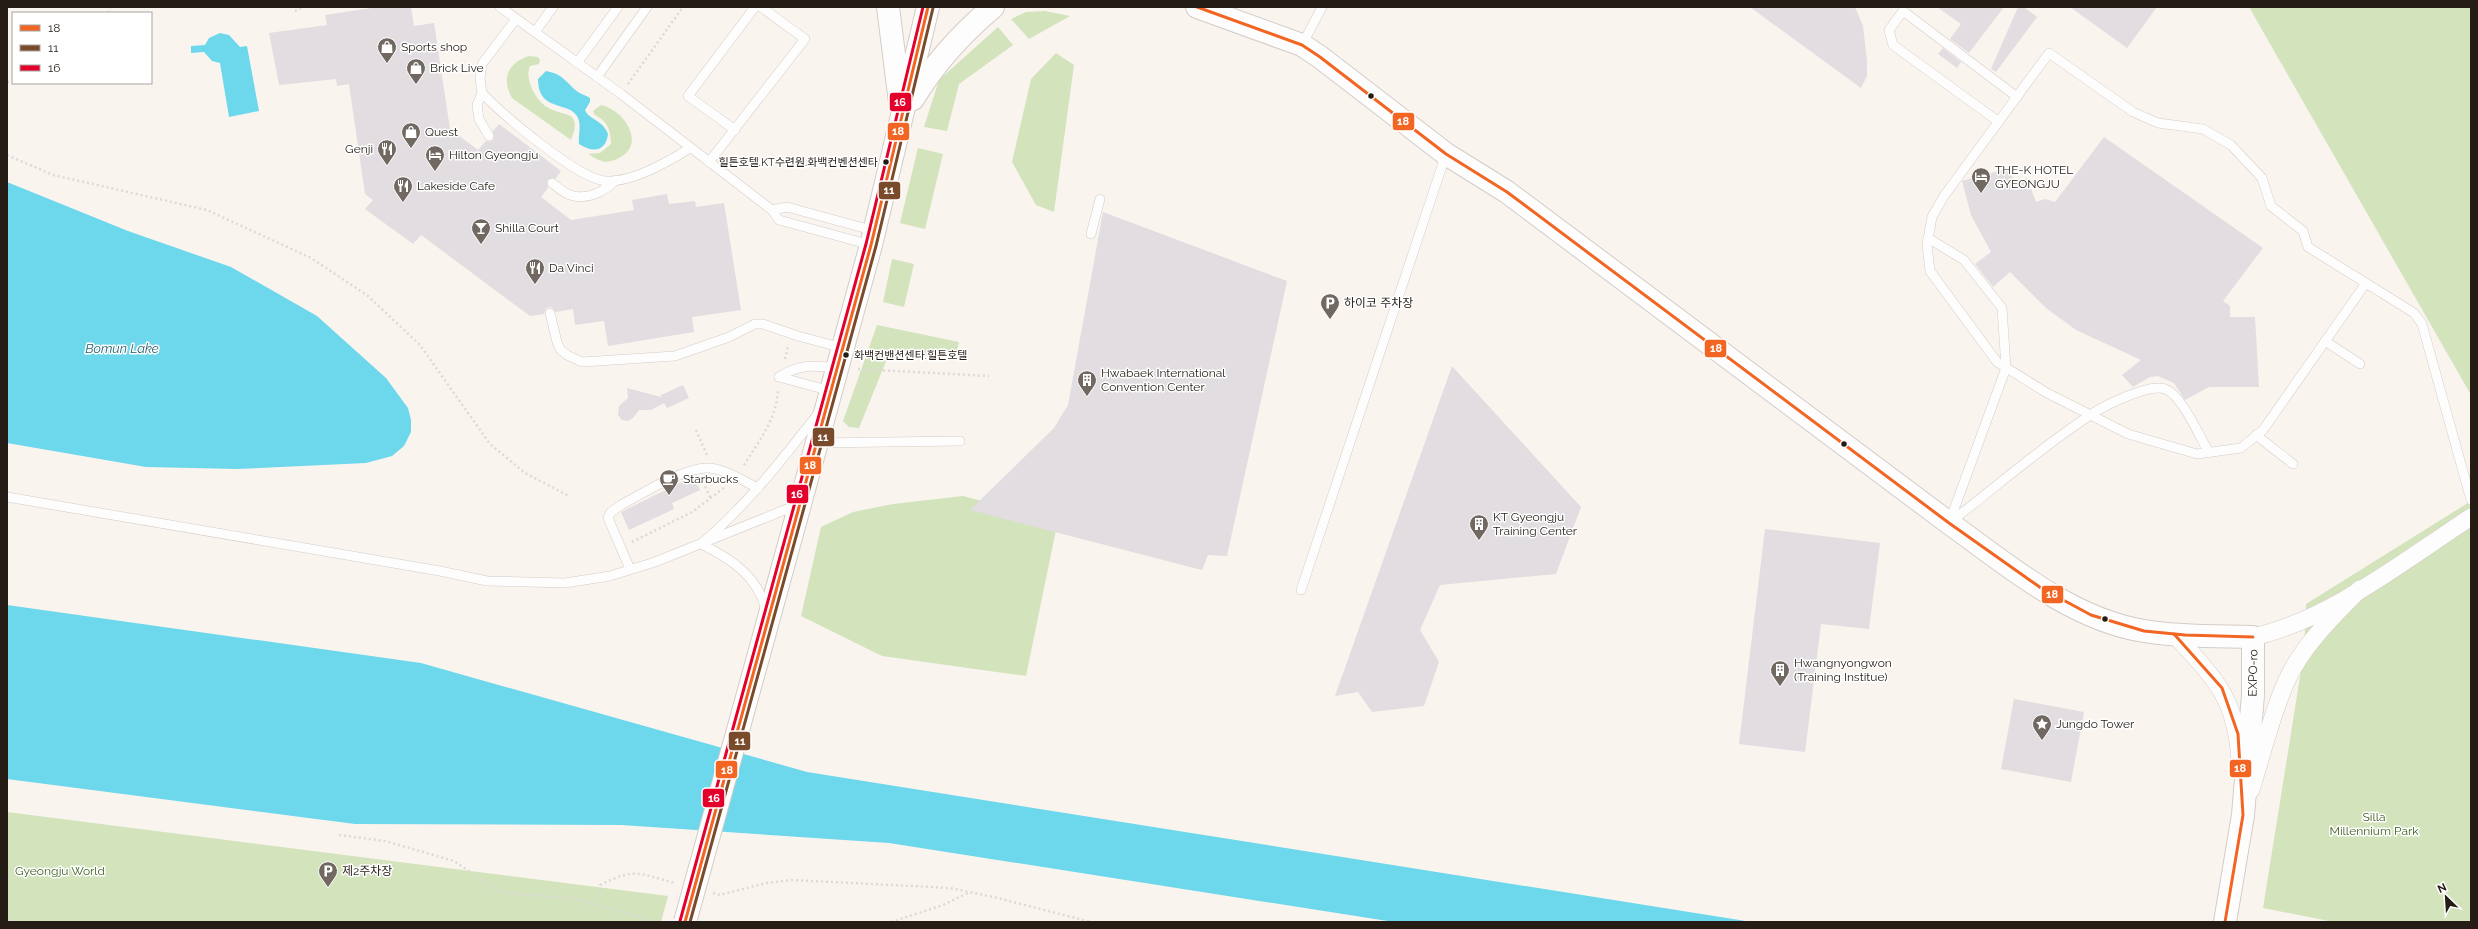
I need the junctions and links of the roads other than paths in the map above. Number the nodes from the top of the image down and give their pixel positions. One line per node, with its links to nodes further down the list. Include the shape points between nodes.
1 (500, 7): 12 (lane)
2 (553, 7): 13 (lane)
3 (618, 7): 15 (lane)
4 (647, 7): 16 (lane)
5 (755, 7): 21 (lane, via 688,96)
6 (762, 7): 21 (lane, via 805,39)
7 (888, 7): 19 (main road)
8 (928, 7): 19 (main road)
9 (993, 7): 19 (main road, via 949,47 929,72)
10 (1197, 7): 14 (main road, EXPO-ro)
11 (1322, 7): 14 (lane)
12 (516, 19): 13 (lane); 17 (lane, via 482,64)
13 (535, 32): 15 (lane)
14 (1302, 45): 24 (main road, EXPO-ro)
15 (577, 63): 16 (lane)
16 (597, 77): 23 (lane)
17 (482, 93): 22 (lane, via 477,105 479,119); 26 (lane, via 498,110 584,174 605,181)
18 (2017, 97): 20 (lane); 20 (lane, via 1903,11 1889,30 1893,45); 33 (lane, via 2049,53 2133,112 2158,123 2203,129 2231,145 2262,178 2271,206 2303,232 2308,247)
19 (902, 117): 31 (main road)
20 (1999, 122): 32 (lane, via 1944,196 1932,217)
21 (735, 130): 25 (lane)
22 (489, 136)
23 (690, 148): 25 (lane); 26 (lane, via 660,167)
24 (1446, 154): 51 (main road, EXPO-ro, via 1513,197); 55 (lane)
25 (709, 162): 29 (lane)
26 (616, 180): 27 (lane, via 606,189 581,196 570,195)
27 (552, 184)
28 (1100, 199): 30 (lane)
29 (772, 210): 31 (lane, via 787,207); 31 (lane, via 779,220)
30 (1091, 234)
31 (873, 238): 36 (main road)
32 (1928, 238): 38 (lane, via 1930,271 1997,362); 38 (lane, via 1964,260 2002,308)
33 (2366, 283): 35 (lane); 48 (lane, via 2414,313 2422,324)
34 (550, 313): 36 (lane, via 560,349 573,359 590,362 675,356 724,339 755,324 763,324 792,334)
35 (2325, 341): 37 (lane); 41 (lane, via 2263,430)
36 (840, 358): 39 (main road); 39 (lane, via 801,366 779,376)
37 (2360, 364)
38 (2006, 368): 40 (lane); 51 (lane)
39 (830, 396): 43 (main road); 46 (lane)
40 (2090, 415): 44 (lane, via 2128,434 2197,454); 44 (lane, via 2143,390 2156,387 2166,389 2176,395); 51 (lane)
41 (2256, 435): 44 (lane, via 2241,448); 45 (lane)
42 (960, 441): 43 (lane)
43 (817, 443): 49 (main road)
44 (2209, 453)
45 (2293, 464)
46 (758, 488): 52 (lane, via 727,522); 53 (lane, via 721,471 704,468 686,473 621,505 611,512 608,518)
47 (7, 497): 53 (lane, via 432,569 486,581 565,583 610,576)
48 (2471, 500)
49 (800, 504): 52 (lane); 56 (main road)
50 (2471, 517): 54 (street)
51 (1949, 523): 57 (main road, EXPO-ro, via 2016,571 2070,605 2106,621 2143,631)
52 (701, 544): 53 (lane); 56 (lane, via 728,557 738,565 764,600)
53 (630, 569)
54 (2360, 589): 58 (street, via 2306,621 2280,631); 59 (street, via 2332,617 2304,652 2286,682)
55 (1301, 590)
56 (768, 621): 60 (main road, bridge)
57 (2174, 634): 58 (main road, EXPO-ro); 59 (street, via 2213,677 2228,701 2238,734)
58 (2253, 637): 59 (main road, EXPO-ro, via 2252,695)
59 (2243, 815): 61 (main road, EXPO-ro)
60 (686, 922)
61 (2225, 922)

